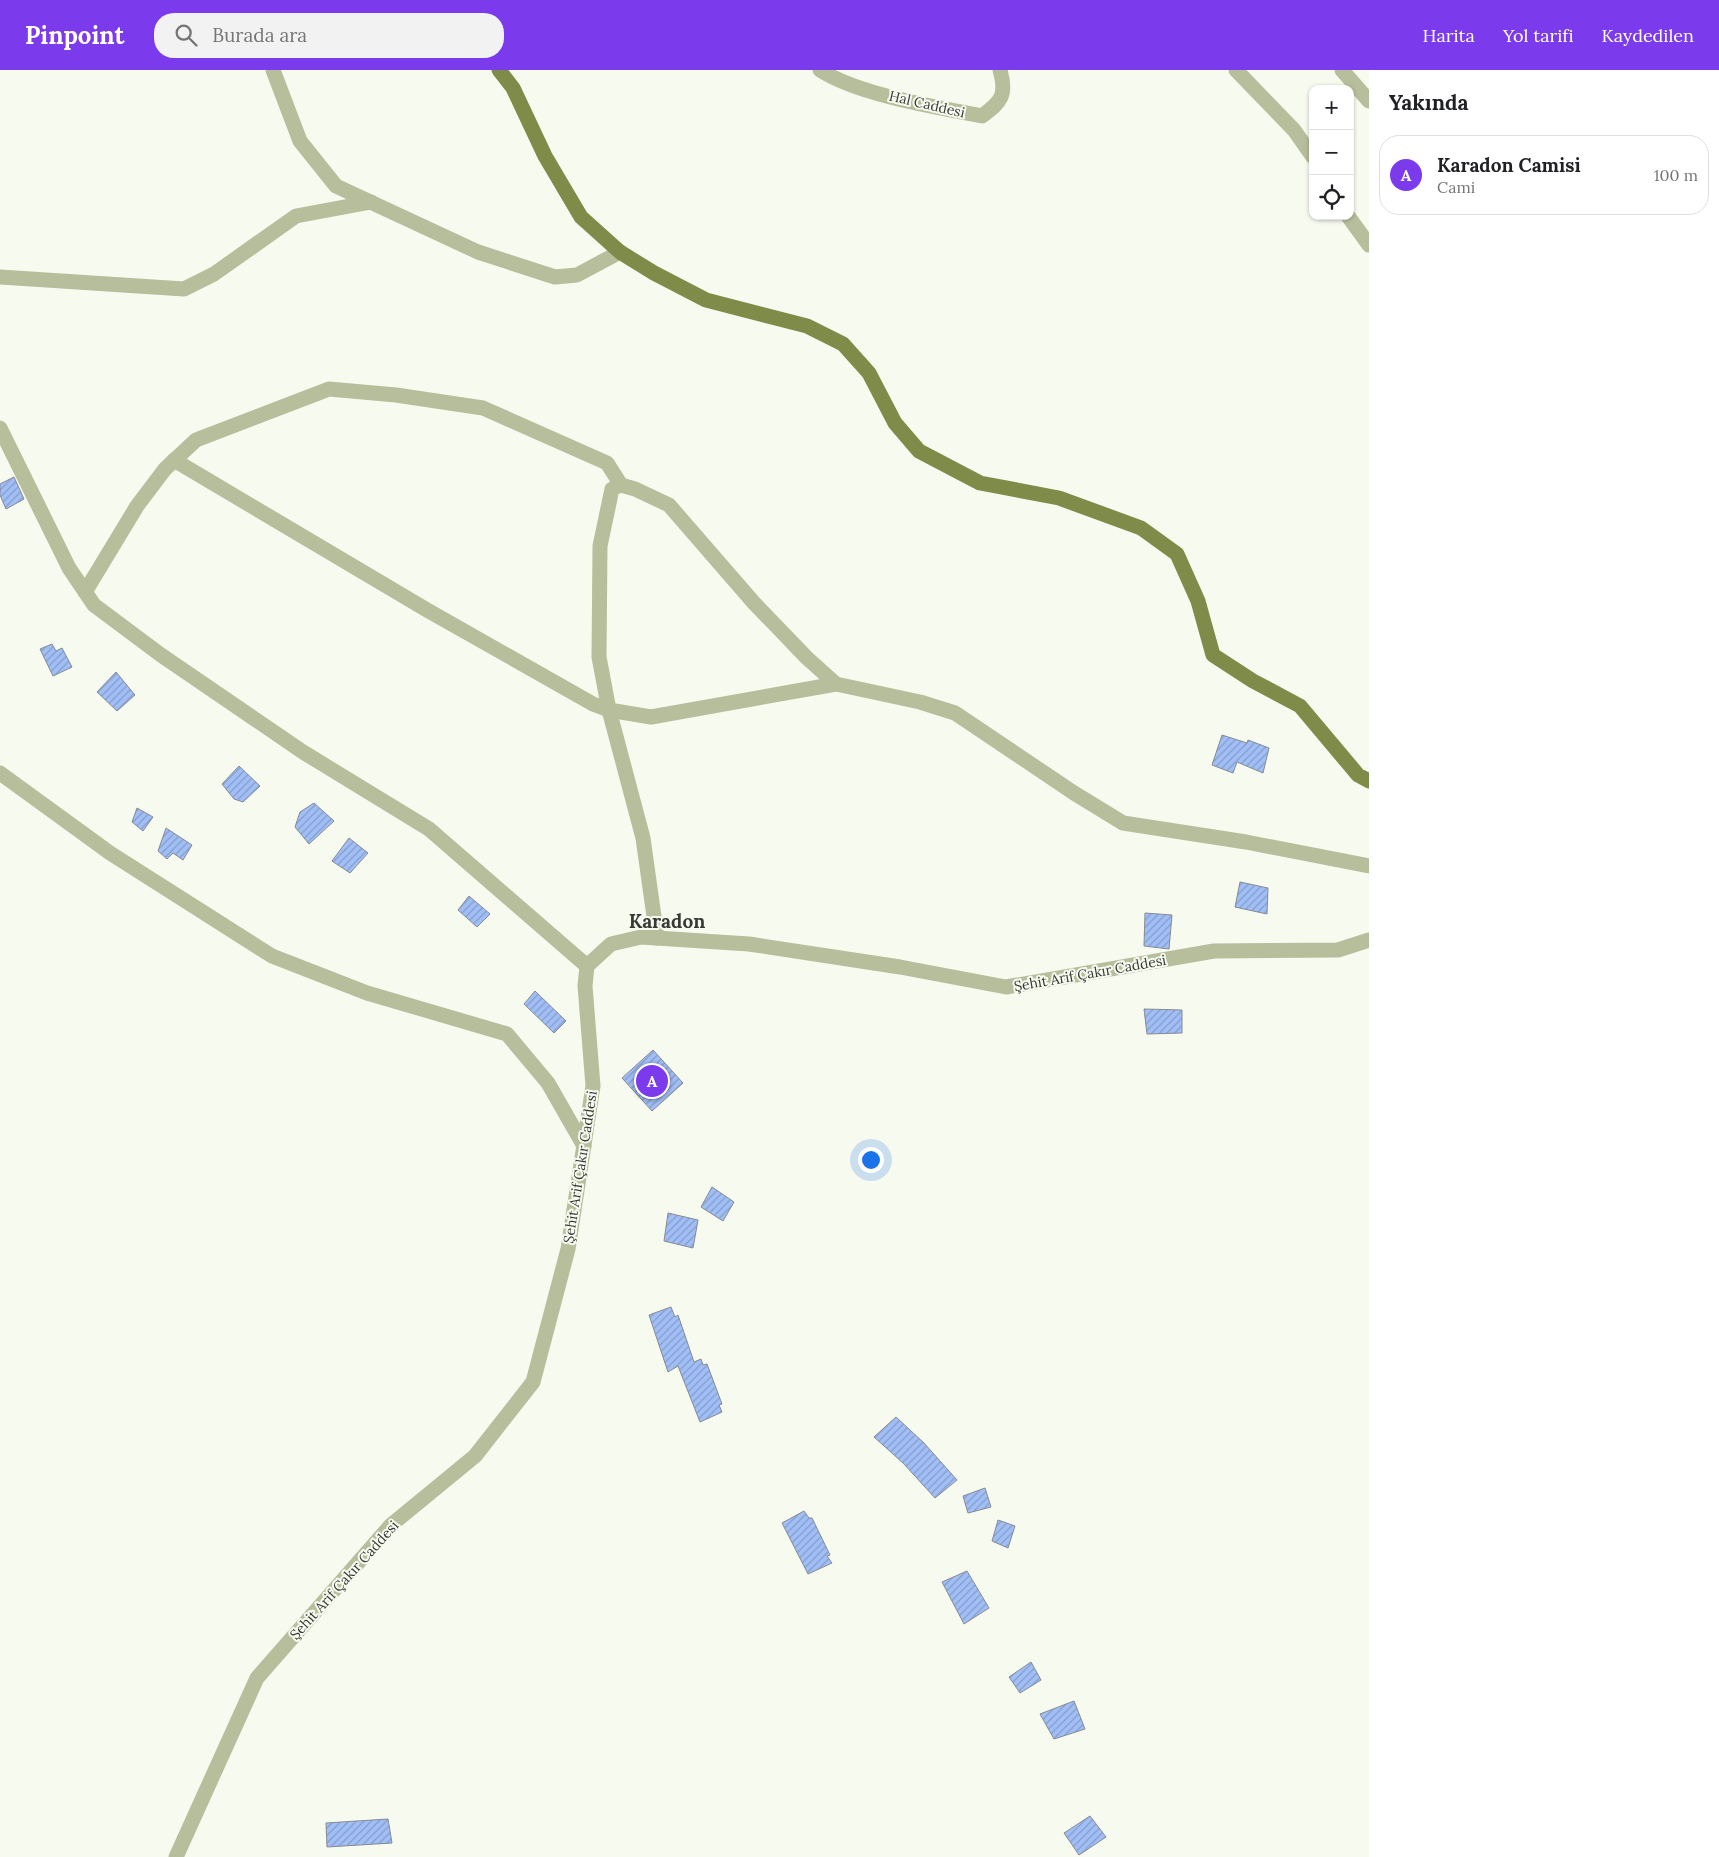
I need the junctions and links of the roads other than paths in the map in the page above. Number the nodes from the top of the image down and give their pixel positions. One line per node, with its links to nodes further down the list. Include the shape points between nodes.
1 (274, 70): 9 (street, via 300,141 336,186)
2 (499, 70): 12 (main road, via 513,88 545,156 581,218)
3 (820, 70): 4 (street, Hal Caddesi, via 838,82 982,116 999,103 1004,85)
4 (1000, 70)
5 (1236, 70): 8 (street, via 1294,130)
6 (1342, 70): 7 (street)
7 (1369, 101)
8 (1309, 151)
9 (371, 202): 12 (street, via 478,252 555,277 577,275); 13 (street, via 296,216 214,274 184,289)
10 (1351, 220): 11 (street)
11 (1369, 245)
12 (620, 252): 21 (main road, via 706,300 808,326 843,344 869,373 895,423 919,451 980,483 1059,498 1141,528 1170,548 1177,554 1198,601 1213,655 1300,706 1358,774)
13 (0, 277)
14 (0, 428): 17 (street, via 69,568)
15 (174, 460): 16 (street, via 196,440 329,389 483,408 607,463); 17 (street, via 137,506); 19 (street, via 427,610)
16 (621, 485): 18 (street, via 635,488 669,506 754,603); 19 (street, via 612,489 600,546 599,657)
17 (85, 592): 25 (street, via 94,605 161,655 303,752 429,829)
18 (836, 684): 19 (street, via 651,717); 22 (street, via 956,713 1124,823)
19 (609, 710): 23 (street, via 643,838)
20 (0, 773): 26 (street, via 110,853 272,956 367,993 507,1034 548,1083)
21 (1369, 781)
22 (1369, 866)
23 (657, 938): 24 (street, Şehit Arif Çakır Caddesi, via 749,944 1006,987 1214,951 1338,950); 25 (street, Şehit Arif Çakır Caddesi, via 641,936 611,944)
24 (1369, 940)
25 (587, 966): 26 (street, Şehit Arif Çakır Caddesi, via 585,986 593,1086)
26 (584, 1146): 27 (street, Şehit Arif Çakır Caddesi, via 568,1249 533,1382 475,1456 391,1525 257,1678)
27 (176, 1857)

